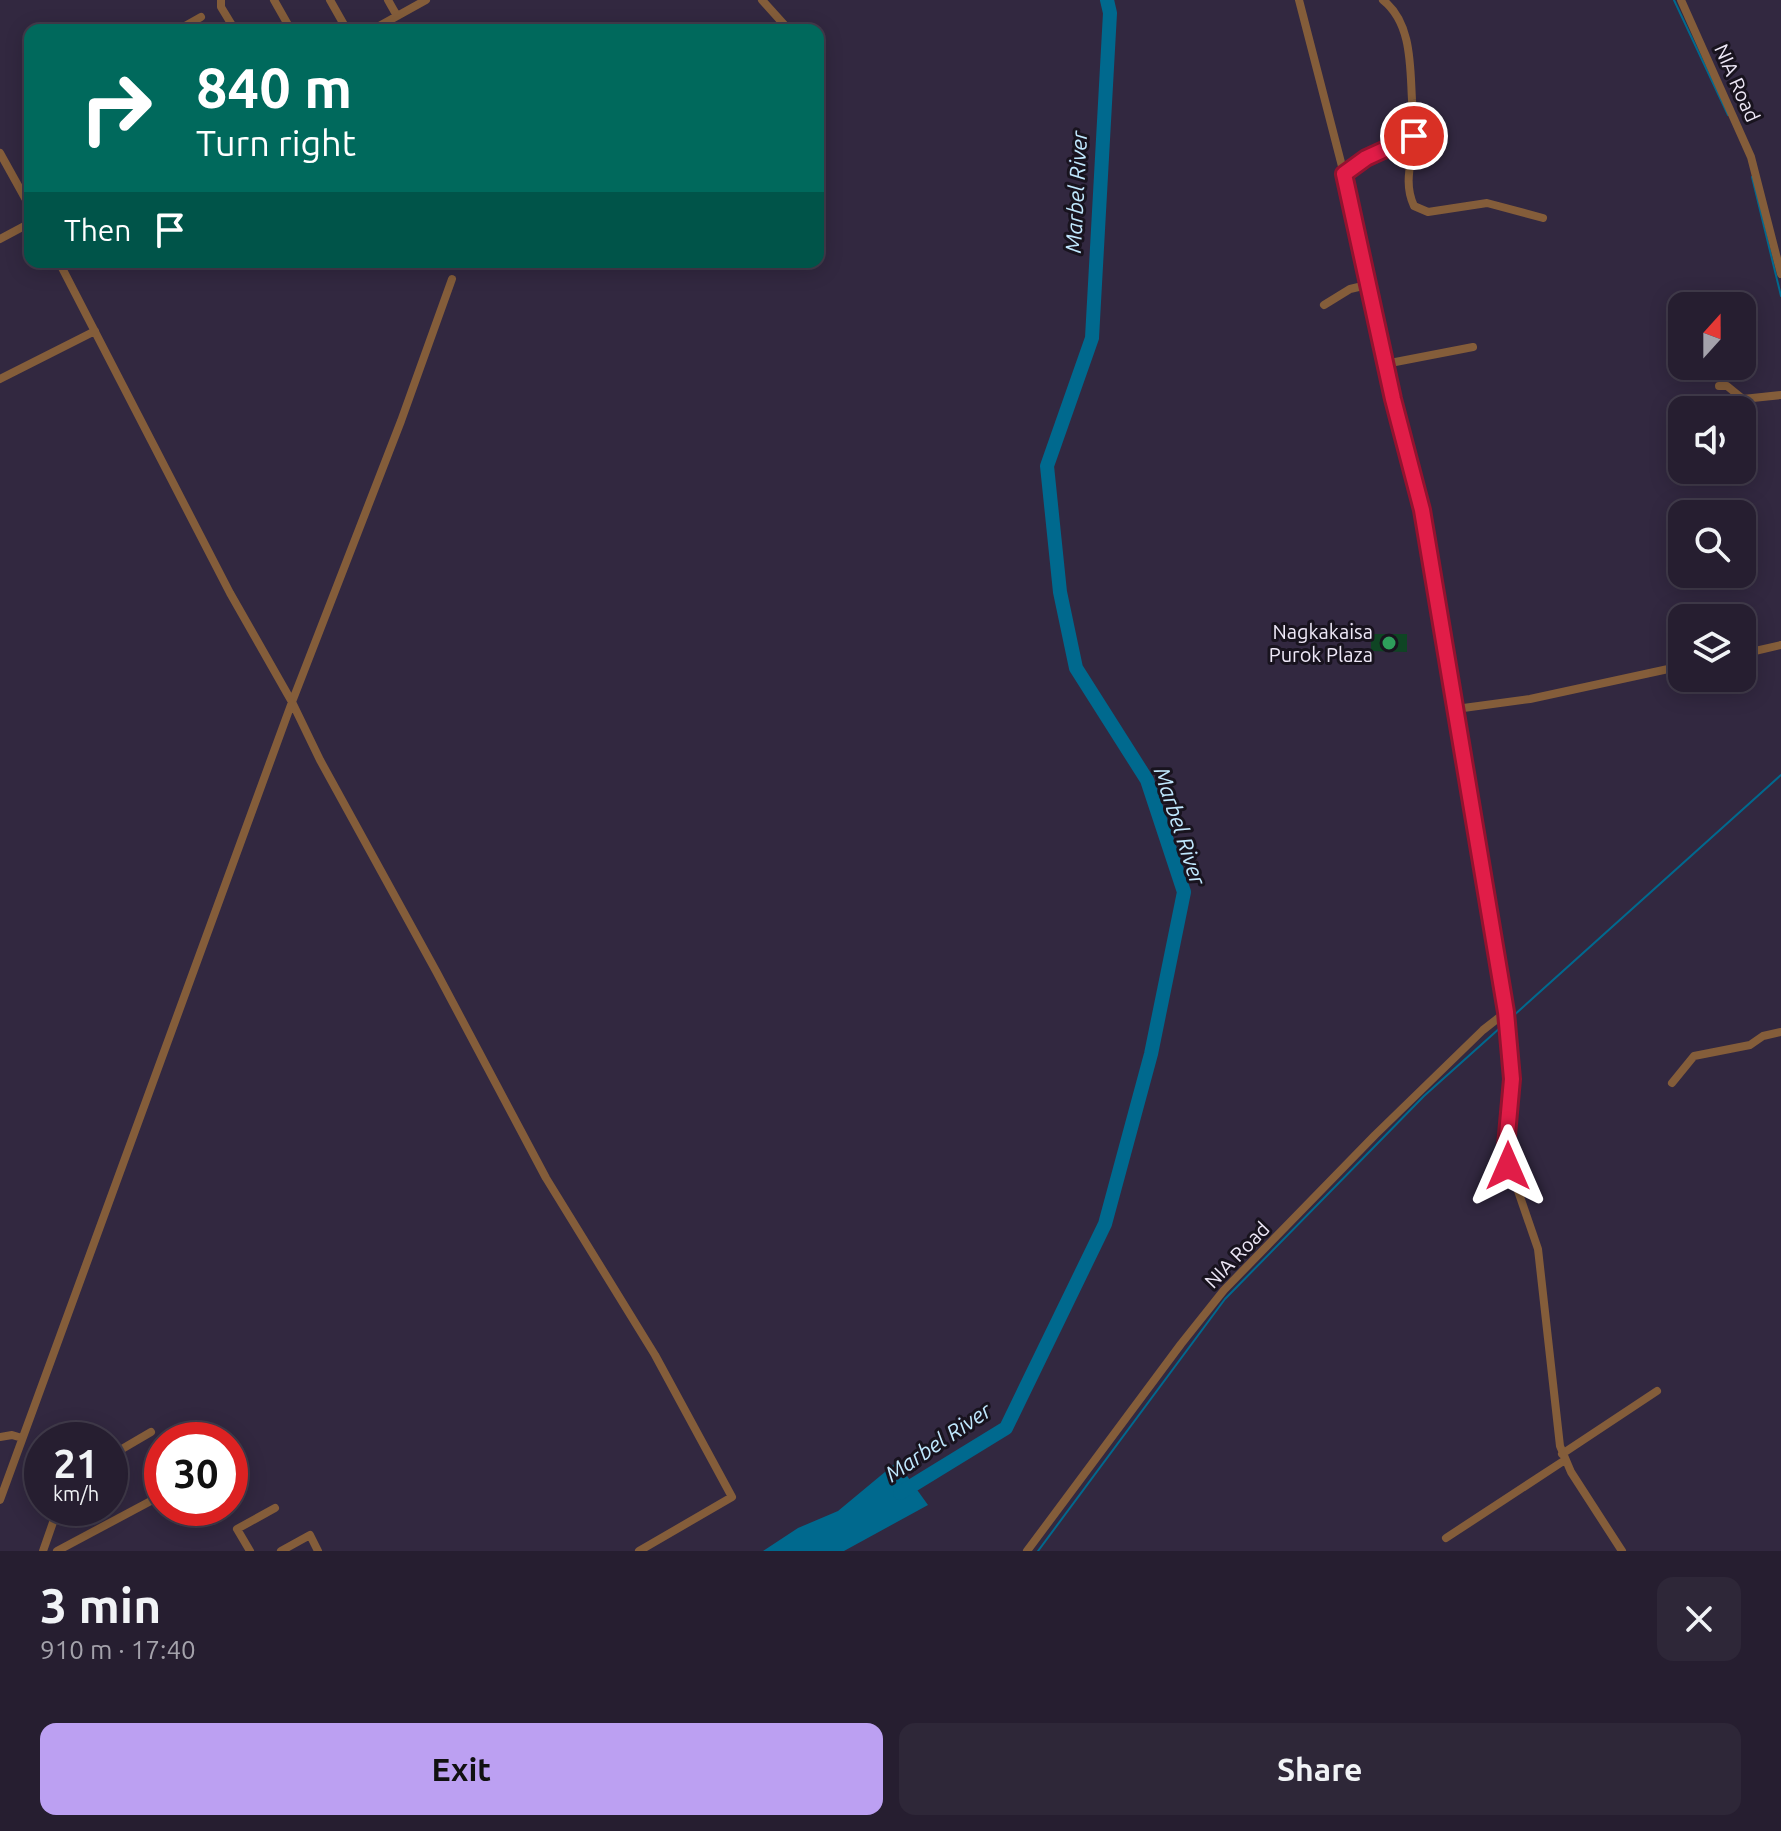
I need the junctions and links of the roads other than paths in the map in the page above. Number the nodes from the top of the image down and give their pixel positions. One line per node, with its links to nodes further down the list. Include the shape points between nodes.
1 (221, 0): 13 (street)
2 (274, 0): 14 (street)
3 (330, 0): 15 (street)
4 (388, 0): 10 (street)
5 (426, 0): 10 (street)
6 (762, 0): 17 (street)
7 (1299, 0): 20 (street)
8 (1383, 0): 18 (street, via 1396,13 1406,40)
9 (1681, 0): 26 (street, NIA Road, via 1751,157)
10 (397, 16): 16 (street)
11 (201, 17): 12 (street)
12 (189, 24)
13 (231, 24)
14 (288, 24)
15 (344, 24)
16 (383, 24)
17 (784, 24)
18 (1414, 136): 20 (street); 22 (street, via 1407,171 1411,201 1418,209 1487,203)
19 (0, 153): 21 (street)
20 (1344, 174): 28 (street)
21 (24, 196)
22 (1543, 218)
23 (24, 226): 24 (street)
24 (0, 239)
25 (62, 268): 30 (street)
26 (1781, 274)
27 (452, 279): 39 (street)
28 (1367, 285): 29 (street); 32 (street)
29 (1324, 305)
30 (95, 331): 33 (street); 39 (street)
31 (1473, 347): 32 (street)
32 (1385, 364): 40 (street, via 1422,510)
33 (0, 379)
34 (1719, 386): 35 (street, via 1743,399)
35 (1781, 395)
36 (1781, 645): 37 (street)
37 (1756, 651)
38 (1668, 669): 40 (street)
39 (292, 702): 46 (street); 58 (street, via 546,1178 655,1355 732,1497)
40 (1456, 709): 41 (street)
41 (1506, 1012): 47 (street, via 1512,1096 1506,1156 1538,1249); 59 (street, NIA Road, via 1375,1135 1224,1290)
42 (1781, 1032): 43 (street, via 1750,1045 1694,1056)
43 (1672, 1083)
44 (1657, 1391): 47 (street)
45 (0, 1437): 46 (street)
46 (22, 1438): 48 (street)
47 (1564, 1457): 52 (street); 60 (street)
48 (0, 1500)
49 (144, 1505): 54 (street)
50 (275, 1508): 55 (street, via 237,1529)
51 (52, 1526): 53 (street)
52 (1446, 1538)
53 (43, 1551)
54 (57, 1551)
55 (250, 1551)
56 (282, 1551): 57 (street, via 310,1535)
57 (318, 1551)
58 (639, 1551)
59 (1027, 1551)
60 (1622, 1551)

